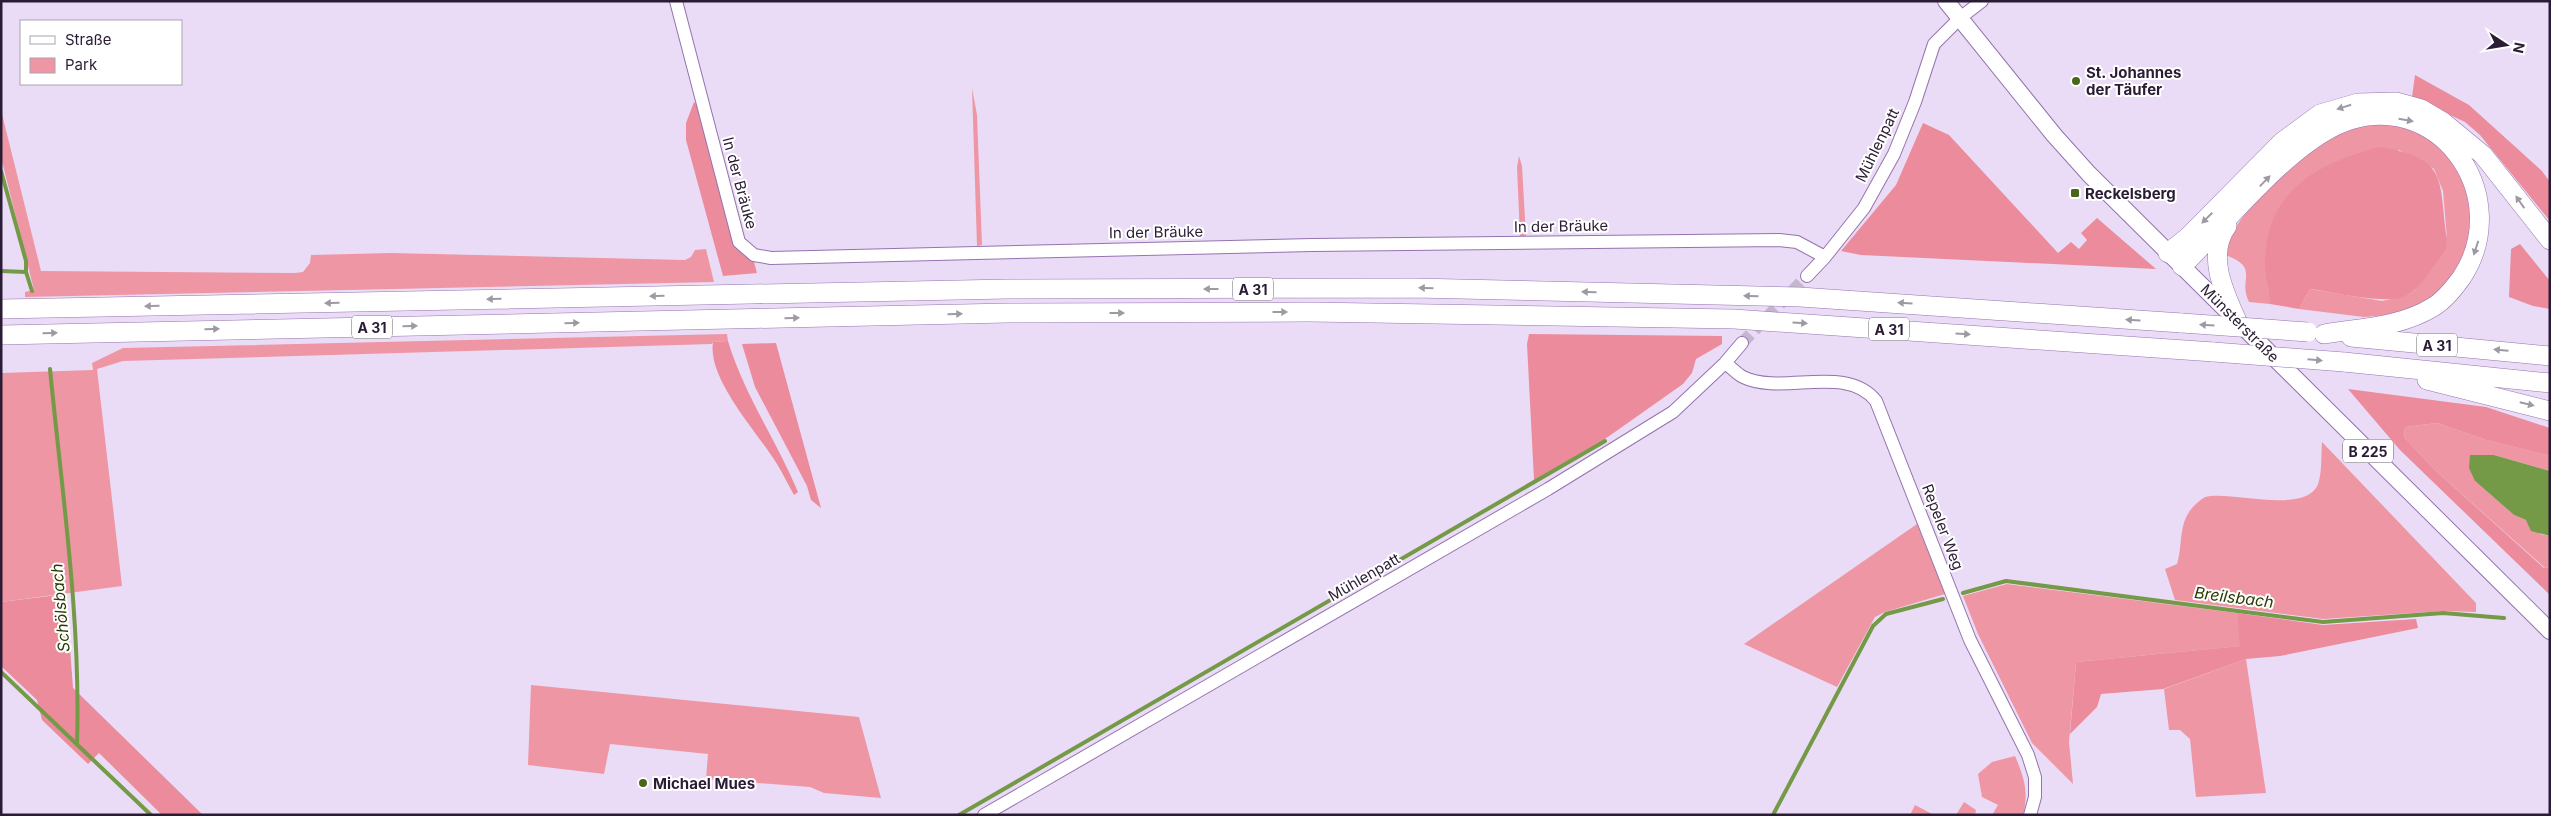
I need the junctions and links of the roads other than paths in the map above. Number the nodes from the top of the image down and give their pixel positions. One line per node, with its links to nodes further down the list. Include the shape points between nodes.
1 (676, 1): 8 (street, In der Bräuke, via 739,242 754,255 771,258 1312,245 1779,240 1798,242)
2 (1946, 1): 4 (main road, Münsterstraße)
3 (1982, 1): 4 (street)
4 (1960, 18): 7 (main road, Münsterstraße, via 2054,136); 8 (street, Mühlenpatt, via 1934,44 1894,154 1864,208)
5 (2242, 206): 9 (highway); 12 (highway, via 2221,234 2216,258 2222,284); 13 (highway, one-way to 13, via 2287,158 2320,135 2352,119 2381,116 2414,121 2446,141 2465,163 2480,203 2479,233 2470,265 2454,288 2435,306 2416,316)
6 (2550, 240): 7 (highway, one-way to 7, via 2483,155 2443,122 2421,109 2396,102 2358,103 2320,114 2282,142)
7 (2168, 253): 9 (main road, Münsterstraße / B 225)
8 (1825, 257): 10 (street, Mühlenpatt)
9 (2182, 266): 12 (main road, Münsterstraße / B 225)
10 (1807, 276)
11 (1, 309): 13 (highway, A 31, one-way to 11, bridge, via 1800,297 1414,288 998,289)
12 (2237, 321): 21 (main road, Münsterstraße / B 225)
13 (2316, 333): 16 (highway, A 31, one-way to 13)
14 (1, 335): 18 (highway, A 31, one-way to 18, bridge, via 999,313 1310,312 1734,319)
15 (1742, 343): 17 (street, Mühlenpatt)
16 (2550, 356)
17 (1725, 363): 22 (street, Mühlenpatt, via 1673,412 1548,489); 23 (street, Repeler Weg, via 1743,377 1761,381 1854,384 1869,391 1876,401 1970,640 2028,755 2035,777 2035,797)
18 (2352, 363): 19 (highway, A 31); 20 (highway, one-way to 20)
19 (2550, 383)
20 (2550, 411)
21 (2550, 631)
22 (984, 815)
23 (2030, 815)

